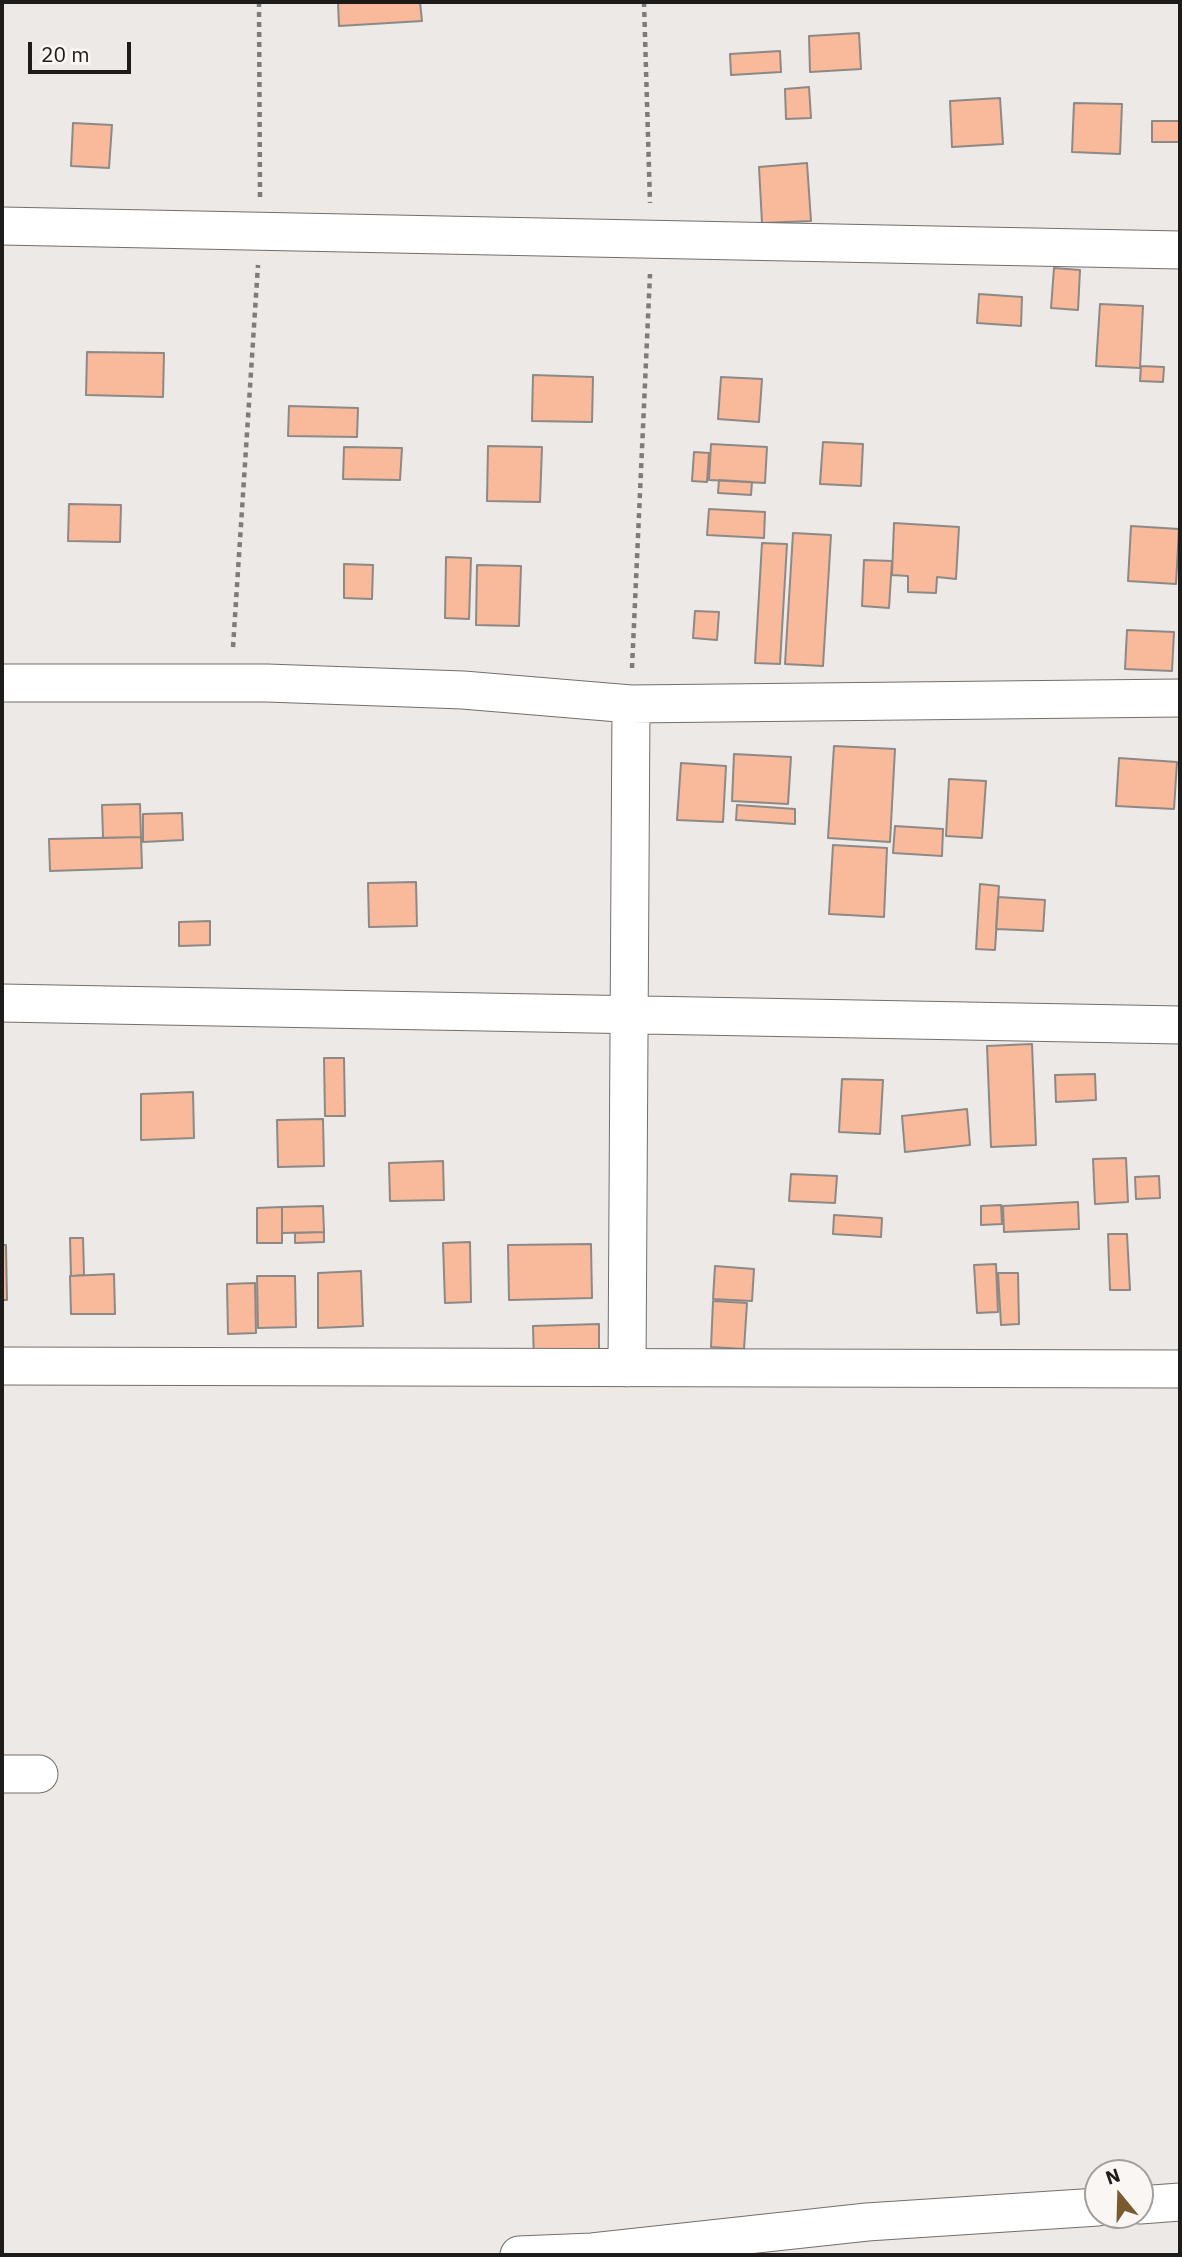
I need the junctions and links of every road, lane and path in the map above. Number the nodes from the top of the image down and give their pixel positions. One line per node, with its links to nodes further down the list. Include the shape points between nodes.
1 (259, 2): 4 (path)
2 (644, 2): 5 (path)
3 (2, 226): 4 (street)
4 (260, 231): 5 (street); 8 (path)
5 (651, 239): 6 (street); 10 (path)
6 (1180, 250)
7 (2, 683): 8 (street)
8 (230, 683): 10 (street, via 463,690)
9 (1180, 698): 10 (street)
10 (631, 704): 12 (street)
11 (2, 1003): 12 (street)
12 (630, 1014): 13 (street); 15 (street)
13 (1180, 1025)
14 (2, 1366): 15 (street)
15 (627, 1368): 16 (street)
16 (1180, 1369)
17 (2, 1774): 18 (street)
18 (39, 1774)
19 (1180, 2202): 20 (street)
20 (1154, 2204)
21 (1084, 2208): 22 (street, via 867,2222 592,2252)
22 (519, 2255)

